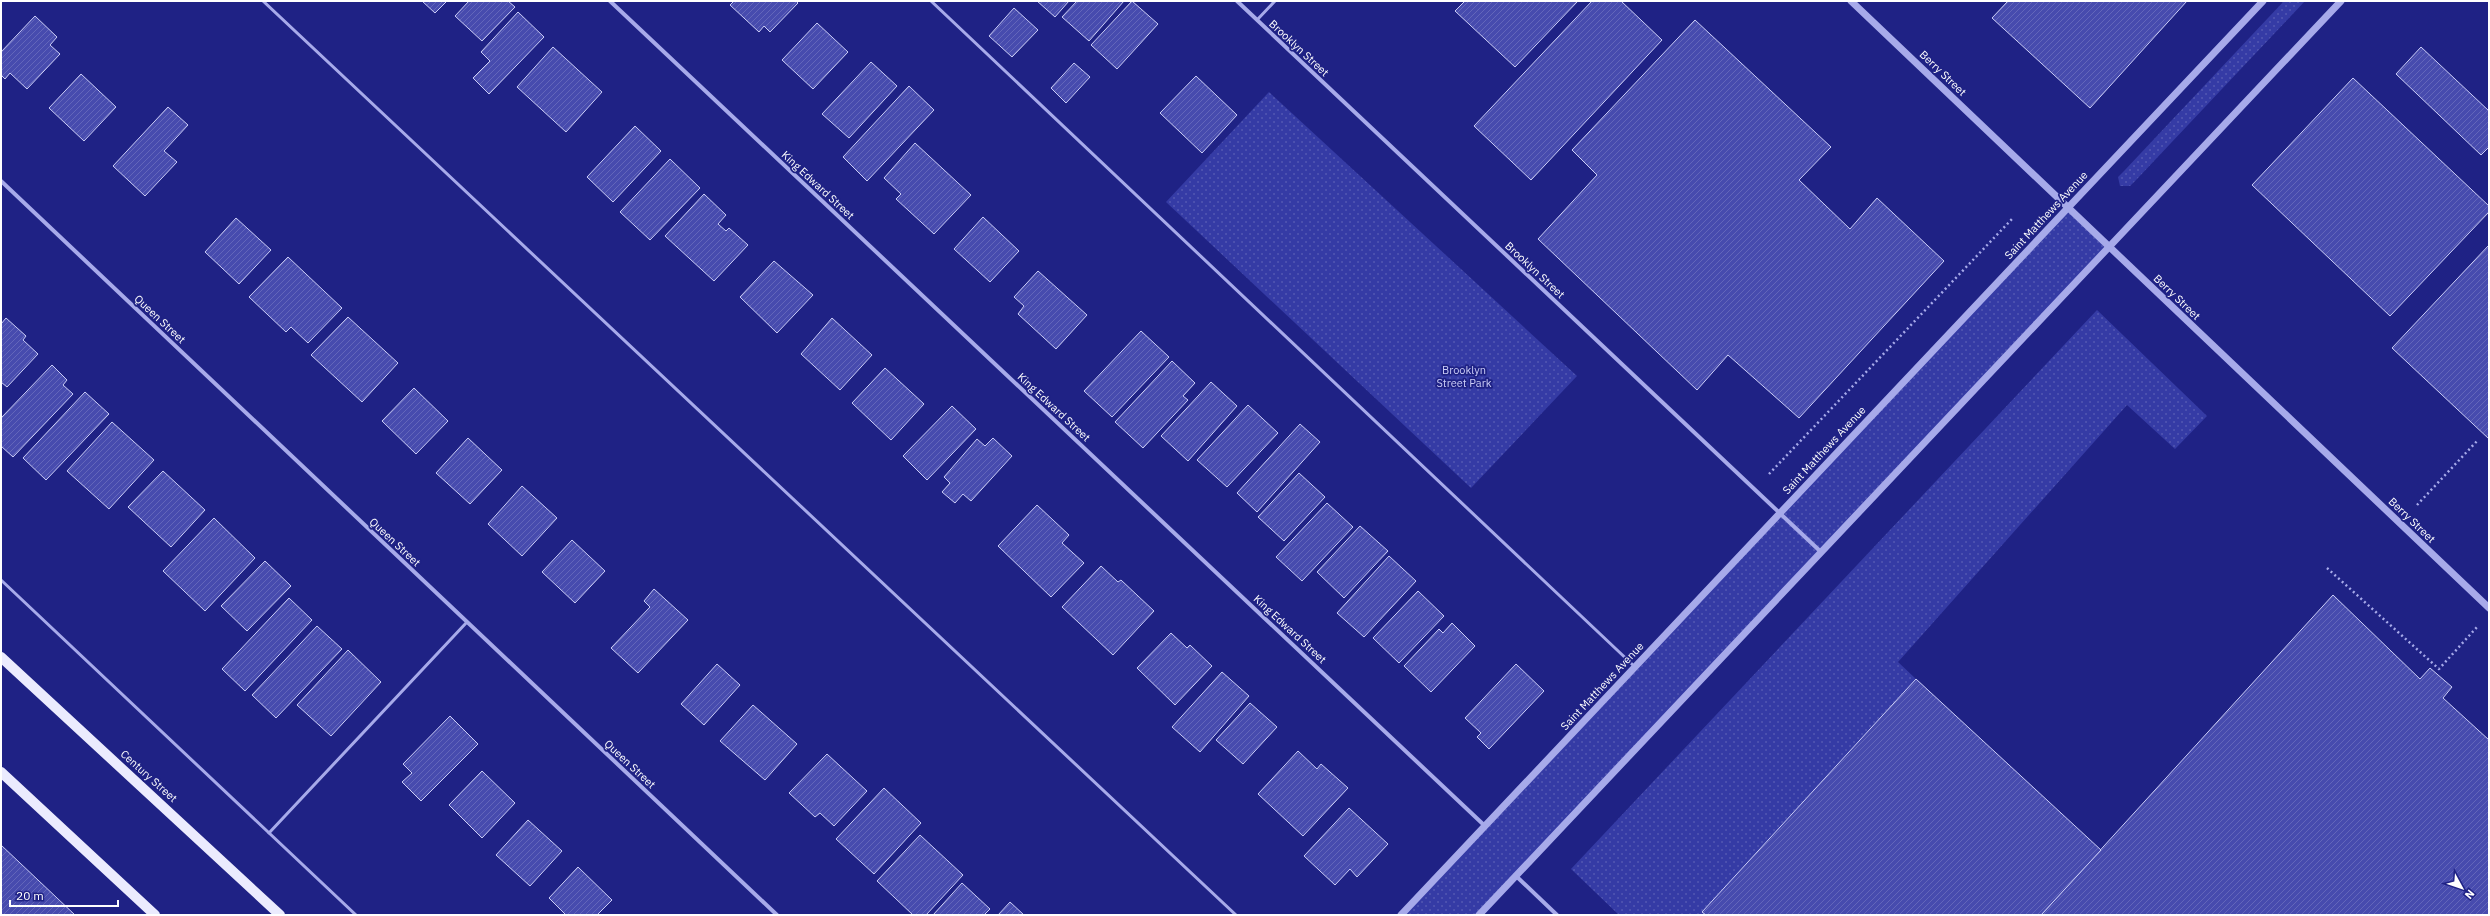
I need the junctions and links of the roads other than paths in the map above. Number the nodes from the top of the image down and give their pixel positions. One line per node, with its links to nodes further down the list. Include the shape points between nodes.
1 (263, 1): 28 (lane)
2 (610, 1): 21 (street, King Edward Street)
3 (931, 1): 19 (lane)
4 (1237, 1): 9 (street, Brooklyn Street)
5 (1275, 1): 9 (lane)
6 (1851, 1): 11 (street, Berry Street)
7 (2263, 1): 11 (street, Saint Matthews Avenue)
8 (2341, 1): 12 (street)
9 (1257, 20): 13 (street, Brooklyn Street)
10 (1, 181): 17 (street, Queen Street)
11 (2069, 207): 12 (street, Berry Street); 13 (street, Saint Matthews Avenue)
12 (2109, 247): 14 (street); 16 (street, Berry Street)
13 (1780, 513): 14 (street, Brooklyn Street); 19 (street, Saint Matthews Avenue)
14 (1821, 552): 23 (street)
15 (1, 580): 22 (lane)
16 (2489, 608)
17 (467, 622): 22 (lane); 27 (street, Queen Street)
18 (1, 657): 25 (main road, Century Street)
19 (1635, 667): 21 (street, Saint Matthews Avenue)
20 (1, 772): 24 (main road)
21 (1485, 826): 29 (street, Saint Matthews Avenue)
22 (269, 833): 26 (lane)
23 (1516, 876): 30 (street); 31 (street)
24 (155, 915)
25 (280, 915)
26 (356, 915)
27 (776, 915)
28 (1236, 915)
29 (1401, 915)
30 (1479, 915)
31 (1557, 915)

